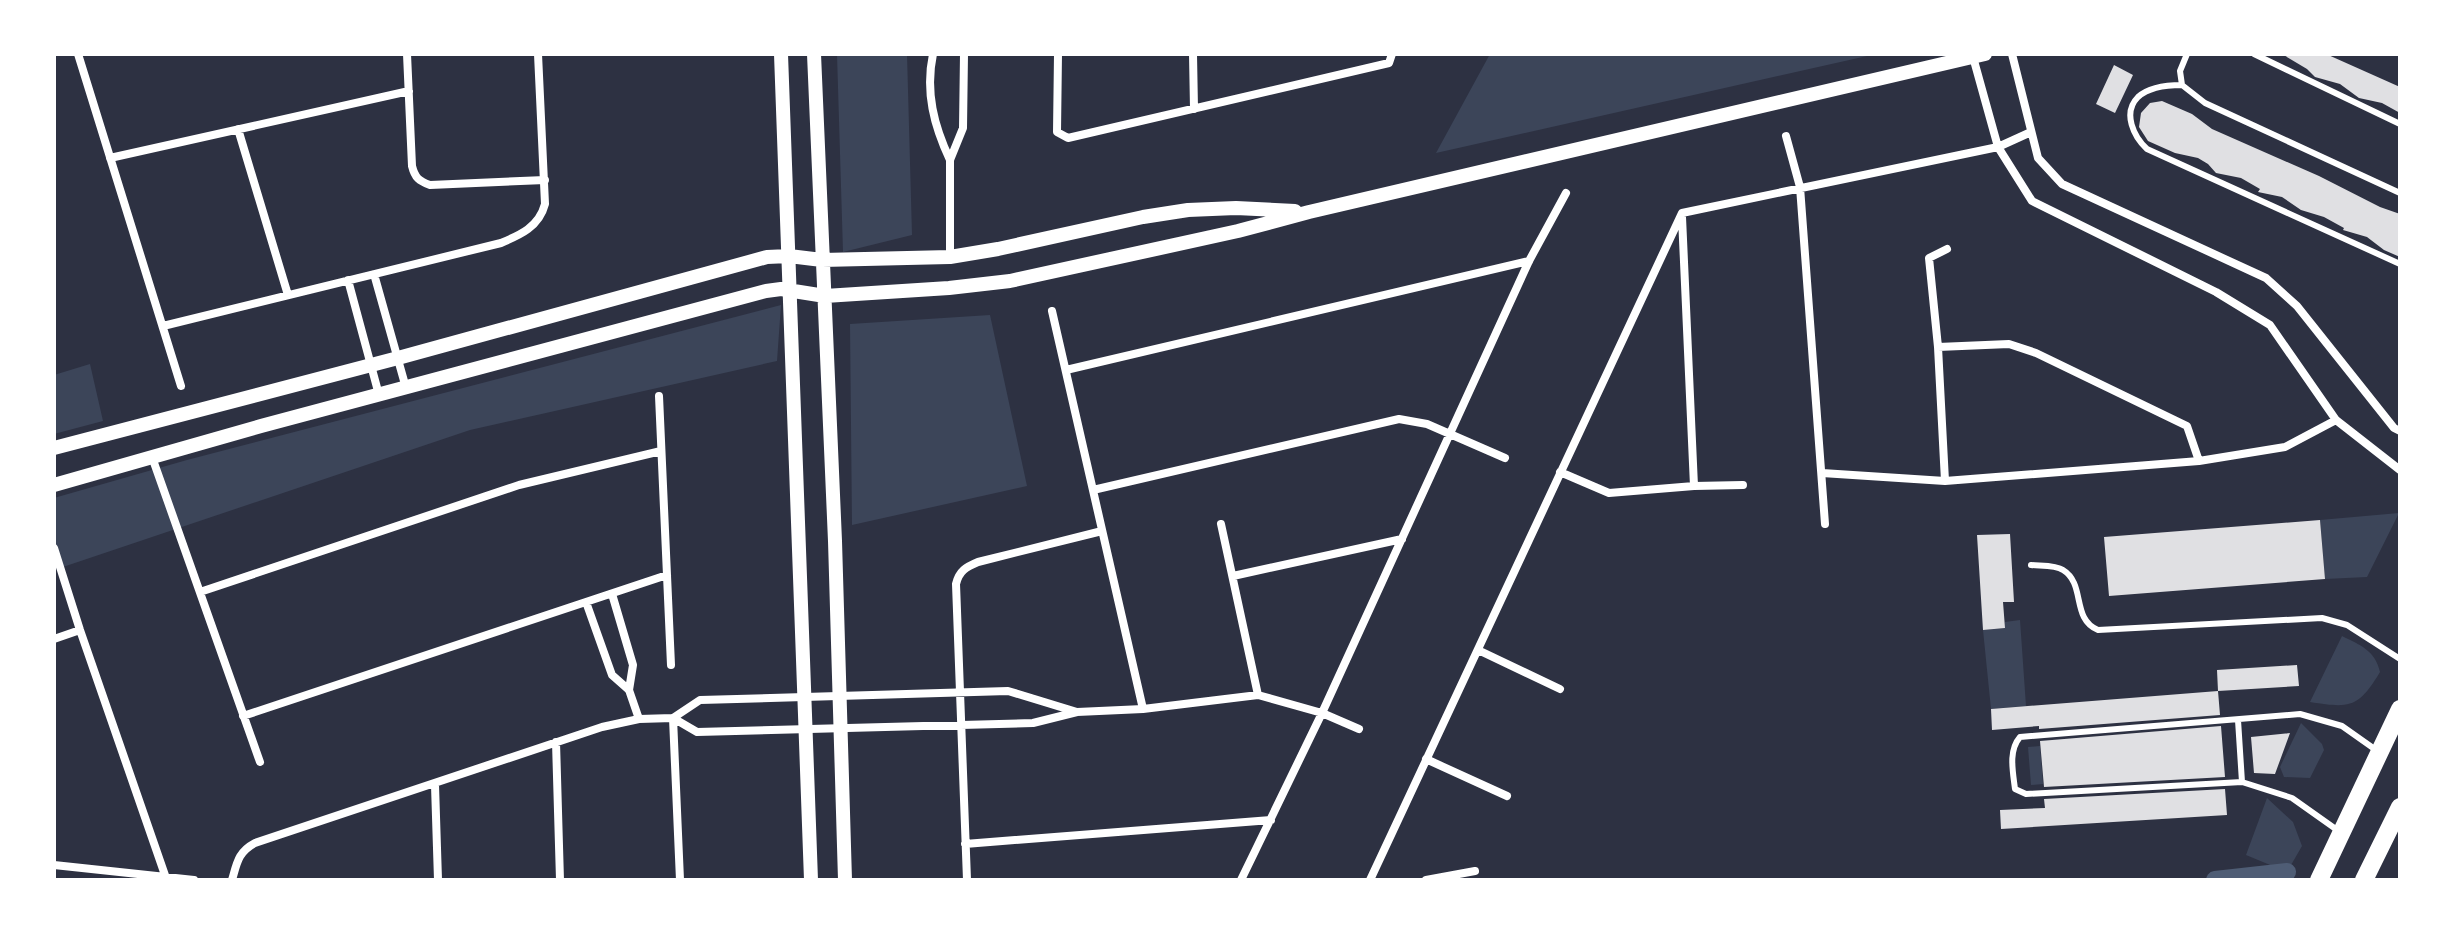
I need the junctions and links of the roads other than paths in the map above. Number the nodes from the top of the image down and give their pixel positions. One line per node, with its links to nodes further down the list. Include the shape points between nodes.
1 (78, 54): 23 (street)
2 (407, 54): 16 (street)
3 (538, 54): 25 (street)
4 (781, 54): 34 (street)
5 (814, 54): 36 (street)
6 (933, 54): 24 (street, via 931,106)
7 (964, 54): 24 (street, via 963,128)
8 (1058, 54): 17 (street, via 1057,132 1068,138)
9 (1193, 54): 17 (street)
10 (1392, 54): 17 (street, via 1389,63)
11 (2012, 54): 20 (street)
12 (2187, 54): 15 (lane, via 2180,71)
13 (2254, 54): 18 (lane)
14 (1979, 55): 22 (street); 30 (street)
15 (2182, 85): 28 (lane, via 2205,103); 38 (lane, via 2162,86 2138,97 2131,124 2147,149)
16 (409, 91): 19 (street); 25 (street, via 412,166 419,181 430,185)
17 (1194, 109)
18 (2400, 124)
19 (238, 129): 23 (street); 42 (street)
20 (2031, 132): 22 (street); 55 (street, via 2038,158 2062,184 2266,278 2297,306)
21 (1786, 136): 26 (street)
22 (1998, 147): 26 (street); 54 (street, via 2032,201 2216,292 2270,325)
23 (110, 158): 45 (street)
24 (950, 160): 35 (street)
25 (545, 180): 39 (street, via 542,214 520,235)
26 (1800, 187): 31 (street); 64 (street)
27 (1566, 193): 37 (street)
28 (2400, 193)
29 (1236, 208): 30 (street); 32 (street, via 1246,219); 35 (street, via 1143,217)
30 (1309, 212): 32 (street)
31 (1682, 213): 63 (street); 68 (street)
32 (1238, 231): 43 (street, via 1010,281)
33 (1947, 249): 46 (street, via 1929,258)
34 (789, 256): 36 (street); 41 (street); 47 (street, via 767,257)
35 (950, 257): 36 (street)
36 (822, 260): 43 (street)
37 (1529, 261): 49 (street); 56 (street)
38 (2400, 264)
39 (374, 274): 40 (street); 47 (street)
40 (348, 280): 42 (street); 48 (street)
41 (790, 290): 43 (street); 51 (street, via 766,291); 91 (street)
42 (288, 295): 45 (street)
43 (825, 296): 90 (street)
44 (1052, 311): 49 (street)
45 (163, 326): 50 (street)
46 (1938, 347): 61 (street, via 2009,344 2036,353 2187,426); 65 (street)
47 (398, 358): 48 (street); 51 (street)
48 (371, 366): 52 (street); 57 (street)
49 (1066, 370): 69 (street)
50 (181, 386)
51 (406, 388): 52 (street)
52 (379, 395): 59 (street)
53 (659, 396): 58 (street)
54 (2336, 420): 61 (street, via 2285,447); 62 (street)
55 (2400, 431)
56 (1448, 434): 60 (street); 69 (street, via 1399,419); 73 (street)
57 (54, 448)
58 (661, 451): 76 (street); 78 (street, via 519,485)
59 (152, 457): 66 (street); 78 (street)
60 (1505, 458)
61 (2199, 461): 65 (street)
62 (2400, 470)
63 (1560, 472): 68 (street, via 1609,493); 83 (street)
64 (1822, 473): 65 (street); 71 (street)
65 (1945, 481)
66 (54, 485)
67 (1743, 485): 68 (street)
68 (1694, 486)
69 (1093, 490): 72 (street)
70 (1221, 524): 77 (street)
71 (1825, 524)
72 (1102, 531): 88 (street, via 962,570 956,584); 92 (street)
73 (1402, 539): 77 (street); 95 (street)
74 (54, 548): 81 (street)
75 (2031, 565): 84 (lane, via 2061,568 2069,575 2084,619 2098,630 2322,618 2347,625)
76 (667, 575): 79 (street); 85 (street)
77 (1233, 576): 89 (street)
78 (200, 592): 96 (street)
79 (612, 594): 80 (street); 87 (street, via 633,665)
80 (586, 602): 87 (street, via 612,675); 96 (street)
81 (80, 630): 82 (street); 117 (street)
82 (54, 639)
83 (1478, 650): 86 (street); 106 (street)
84 (2400, 659)
85 (671, 665)
86 (1560, 689)
87 (629, 690): 98 (street)
88 (960, 692): 90 (street); 94 (street, via 1008,691); 100 (street)
89 (1258, 695): 92 (street); 95 (street)
90 (838, 696): 91 (street); 101 (street)
91 (804, 697): 97 (street, via 700,700); 102 (street)
92 (1143, 709): 94 (street)
93 (2400, 709): 105 (main road)
94 (1077, 712): 100 (street, via 1033,723)
95 (1322, 713): 103 (street); 112 (street)
96 (243, 716): 107 (street)
97 (673, 718): 98 (street); 102 (street, via 697,732); 122 (street)
98 (639, 719): 104 (street)
99 (2238, 720): 105 (lane, via 2300,714 2342,726); 108 (lane); 108 (lane, via 2020,737 2013,745 2012,766 2015,789 2026,794)
100 (961, 725): 101 (street); 114 (street)
101 (839, 728): 102 (street); 124 (street)
102 (806, 729): 123 (street)
103 (1359, 729)
104 (556, 742): 109 (street); 121 (street)
105 (2379, 752): 113 (main road)
106 (1426, 759): 110 (street); 127 (street)
107 (260, 762)
108 (2242, 782): 113 (lane, via 2292,798)
109 (435, 785): 119 (street, via 255,843 239,854); 120 (street)
110 (1507, 796)
111 (2400, 807): 130 (main road)
112 (1271, 820): 114 (street); 126 (street)
113 (2341, 833): 129 (main road)
114 (965, 844): 125 (street)
115 (54, 865): 117 (street)
116 (1475, 871): 128 (street)
117 (166, 878): 118 (street)
118 (194, 880)
119 (232, 880)
120 (438, 880)
121 (560, 880)
122 (680, 880)
123 (811, 880)
124 (845, 880)
125 (967, 880)
126 (1241, 880)
127 (1370, 880)
128 (1426, 880)
129 (2319, 880)
130 (2364, 880)

